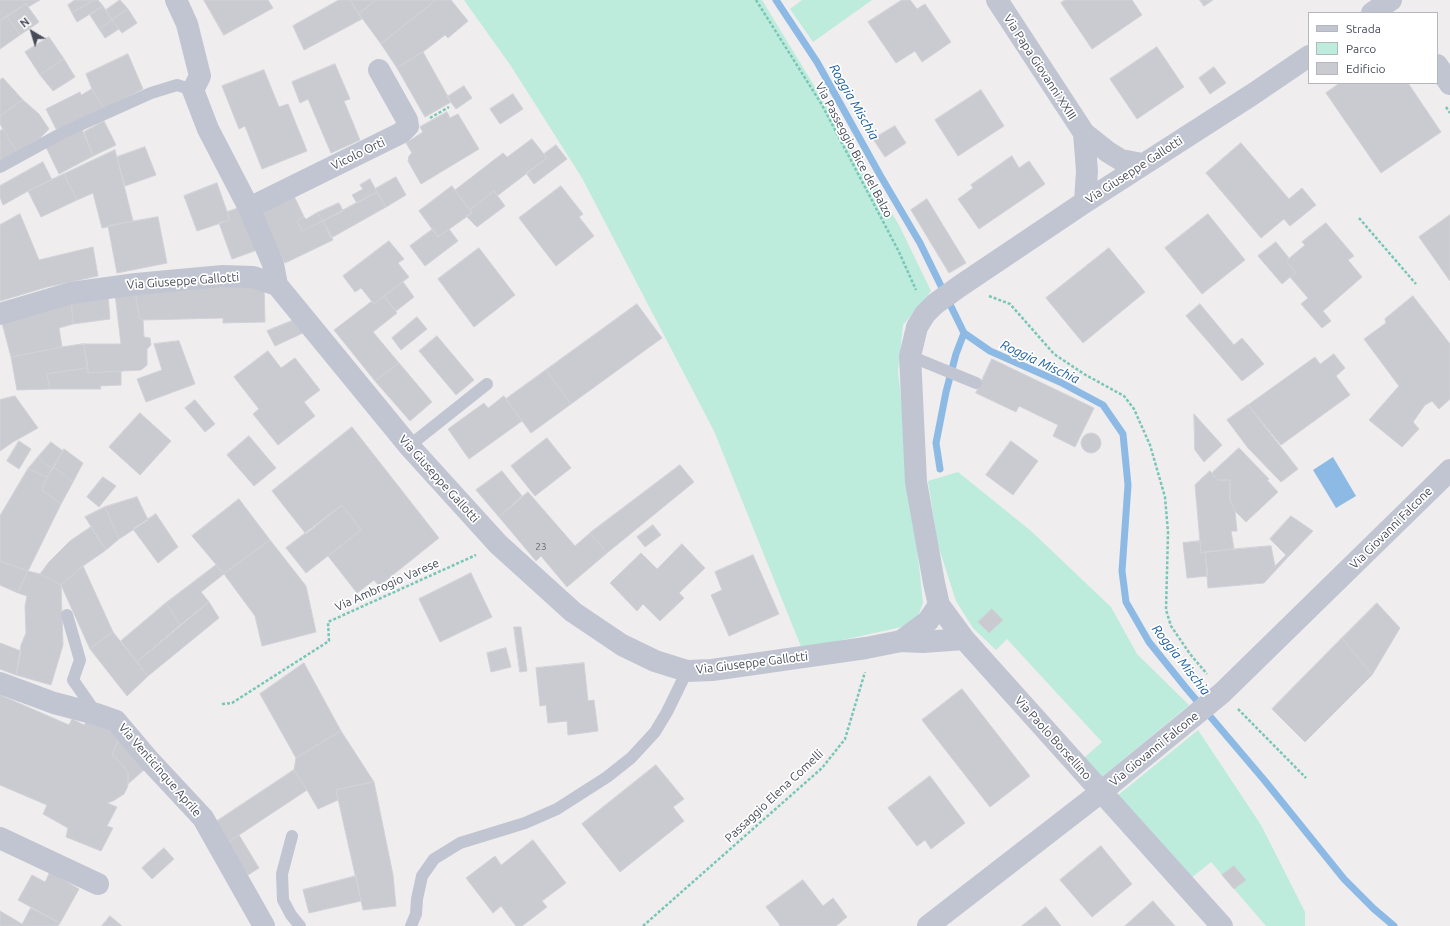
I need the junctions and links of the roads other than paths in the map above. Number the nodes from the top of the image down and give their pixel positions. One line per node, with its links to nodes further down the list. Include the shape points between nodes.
1 (176, 0): 10 (street, via 187,24 200,76)
2 (997, 0): 11 (street, Via Papa Giovanni XXIII)
3 (1392, 0): 4 (street); 5 (street)
4 (1374, 12)
5 (1400, 12)
6 (1308, 57): 12 (street, Via Giuseppe Gallotti)
7 (1438, 66): 9 (street)
8 (379, 70): 15 (street, Vicolo Orti, via 408,126 401,133)
9 (1450, 84)
10 (193, 90): 13 (lane, via 177,85 151,93 62,133); 15 (street, via 208,129)
11 (1084, 133): 12 (street, via 1121,160); 14 (street, via 1087,171)
12 (1142, 164): 14 (street, Via Giuseppe Gallotti)
13 (0, 167)
14 (1085, 202): 18 (street, Via Giuseppe Gallotti, via 930,309 917,327)
15 (249, 208): 16 (street, via 274,264)
16 (277, 285): 17 (street, Via Giuseppe Gallotti, via 253,277 223,276 136,284 71,293); 21 (street, Via Giuseppe Gallotti)
17 (0, 314)
18 (910, 356): 19 (lane); 23 (street, via 916,482)
19 (976, 383)
20 (487, 384): 21 (lane)
21 (409, 446): 27 (street, Via Giuseppe Gallotti, via 498,544 573,612 622,645 655,661)
22 (1448, 477): 30 (street, Via Giovanni Falcone, via 1210,703)
23 (939, 605): 25 (street); 26 (street, Via Giuseppe Gallotti, via 928,621)
24 (66, 615): 29 (lane, via 80,660 73,680)
25 (964, 639): 26 (street, Via Giuseppe Gallotti); 30 (street, Via Paolo Borsellino)
26 (901, 641): 27 (street, Via Giuseppe Gallotti, via 712,670)
27 (687, 671): 36 (lane, via 668,712 654,732 631,758 607,777 557,809 525,823 460,843 434,859 422,876 416,914)
28 (0, 683): 29 (street, Via Venticinque Aprile, via 54,703)
29 (96, 714): 34 (street, Via Venticinque Aprile, via 116,721 202,818)
30 (1102, 792): 37 (street, Via Giovanni Falcone); 38 (street, Via Paolo Borsellino)
31 (292, 836): 35 (lane, via 282,874 283,900)
32 (0, 838): 33 (street)
33 (98, 884)
34 (264, 926)
35 (300, 926)
36 (411, 926)
37 (928, 926)
38 (1222, 926)

